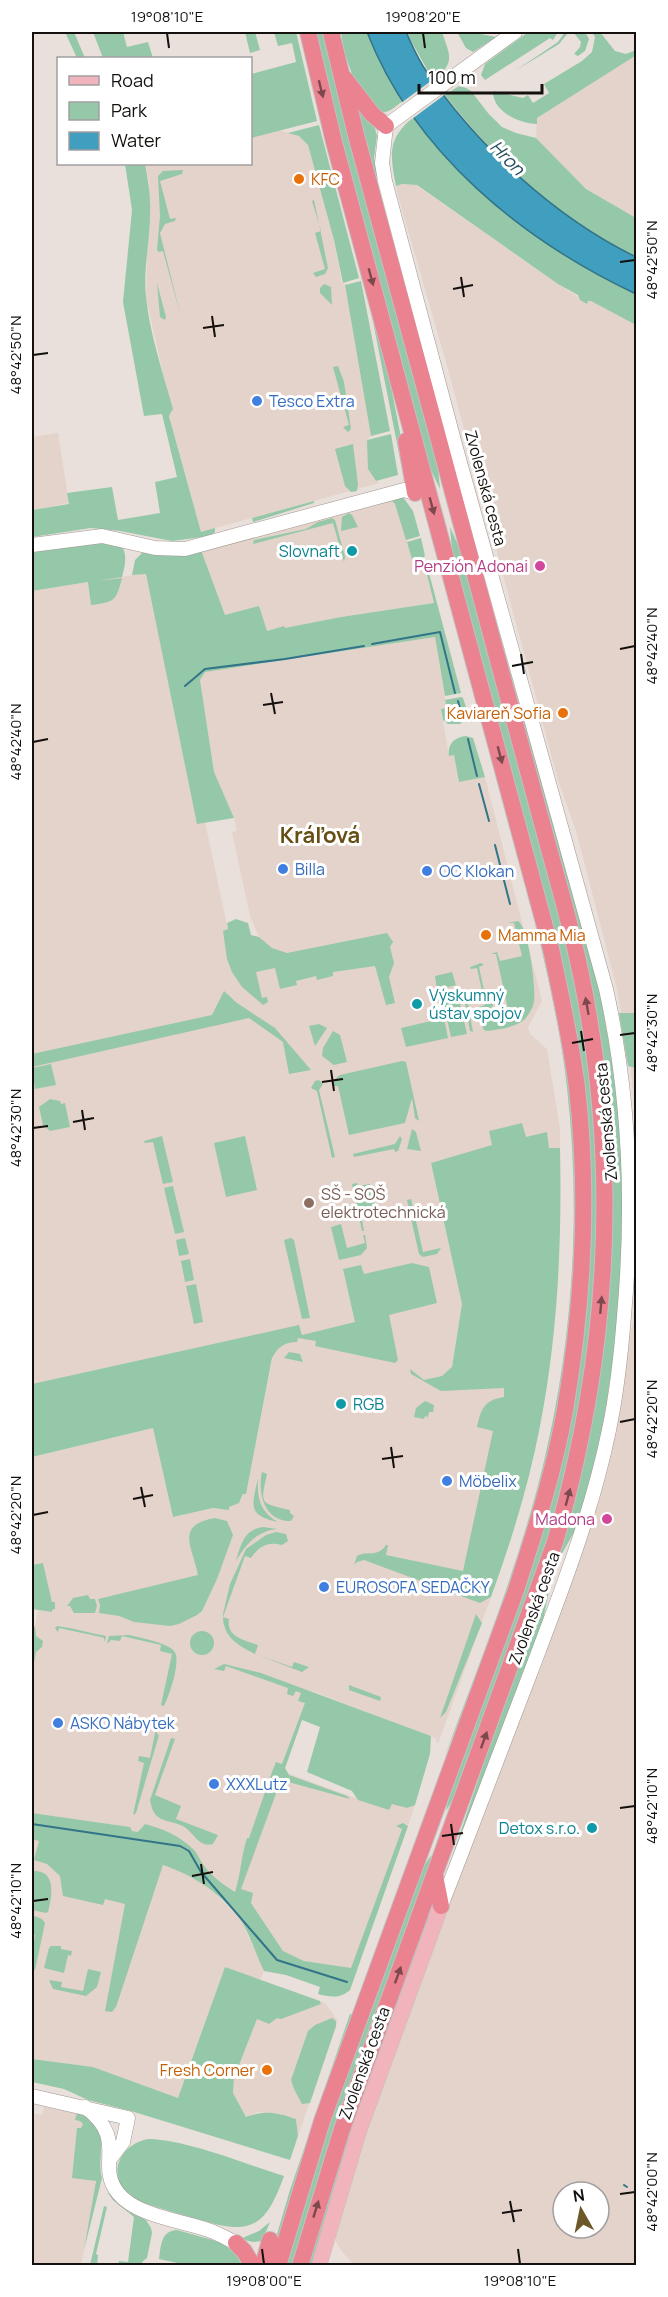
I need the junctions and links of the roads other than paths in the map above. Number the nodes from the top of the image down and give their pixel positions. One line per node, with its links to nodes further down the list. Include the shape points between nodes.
1 (308, 32): 6 (highway, one-way to 6)
2 (331, 32): 4 (highway)
3 (515, 32): 5 (main road)
4 (339, 71): 5 (highway); 9 (highway, one-way to 4, via 555,1542 580,1448 603,1284 603,1125 588,1011 562,898)
5 (386, 126): 10 (main road, Zvolenská cesta, via 382,163 385,181 606,989 621,1074 629,1172 625,1303 607,1440 563,1585)
6 (408, 414): 7 (highway, via 404,423); 18 (highway, one-way to 18, via 542,910 567,1022 580,1132 580,1292 564,1411 533,1538 322,2121)
7 (410, 492): 8 (main road, via 178,550 102,536)
8 (32, 545)
9 (434, 1875): 10 (highway); 19 (highway, one-way to 9, via 342,2129)
10 (441, 1906): 20 (main road, Zvolenská cesta, via 359,2131)
11 (32, 2096): 12 (main road)
12 (85, 2107): 13 (main road, via 104,2125); 13 (main road, via 128,2118 123,2142)
13 (110, 2158): 15 (main road, via 111,2181 123,2199 145,2211 212,2231)
14 (270, 2241): 17 (highway)
15 (236, 2243): 16 (highway)
16 (253, 2265)
17 (263, 2265)
18 (278, 2265)
19 (300, 2265)
20 (319, 2265)

